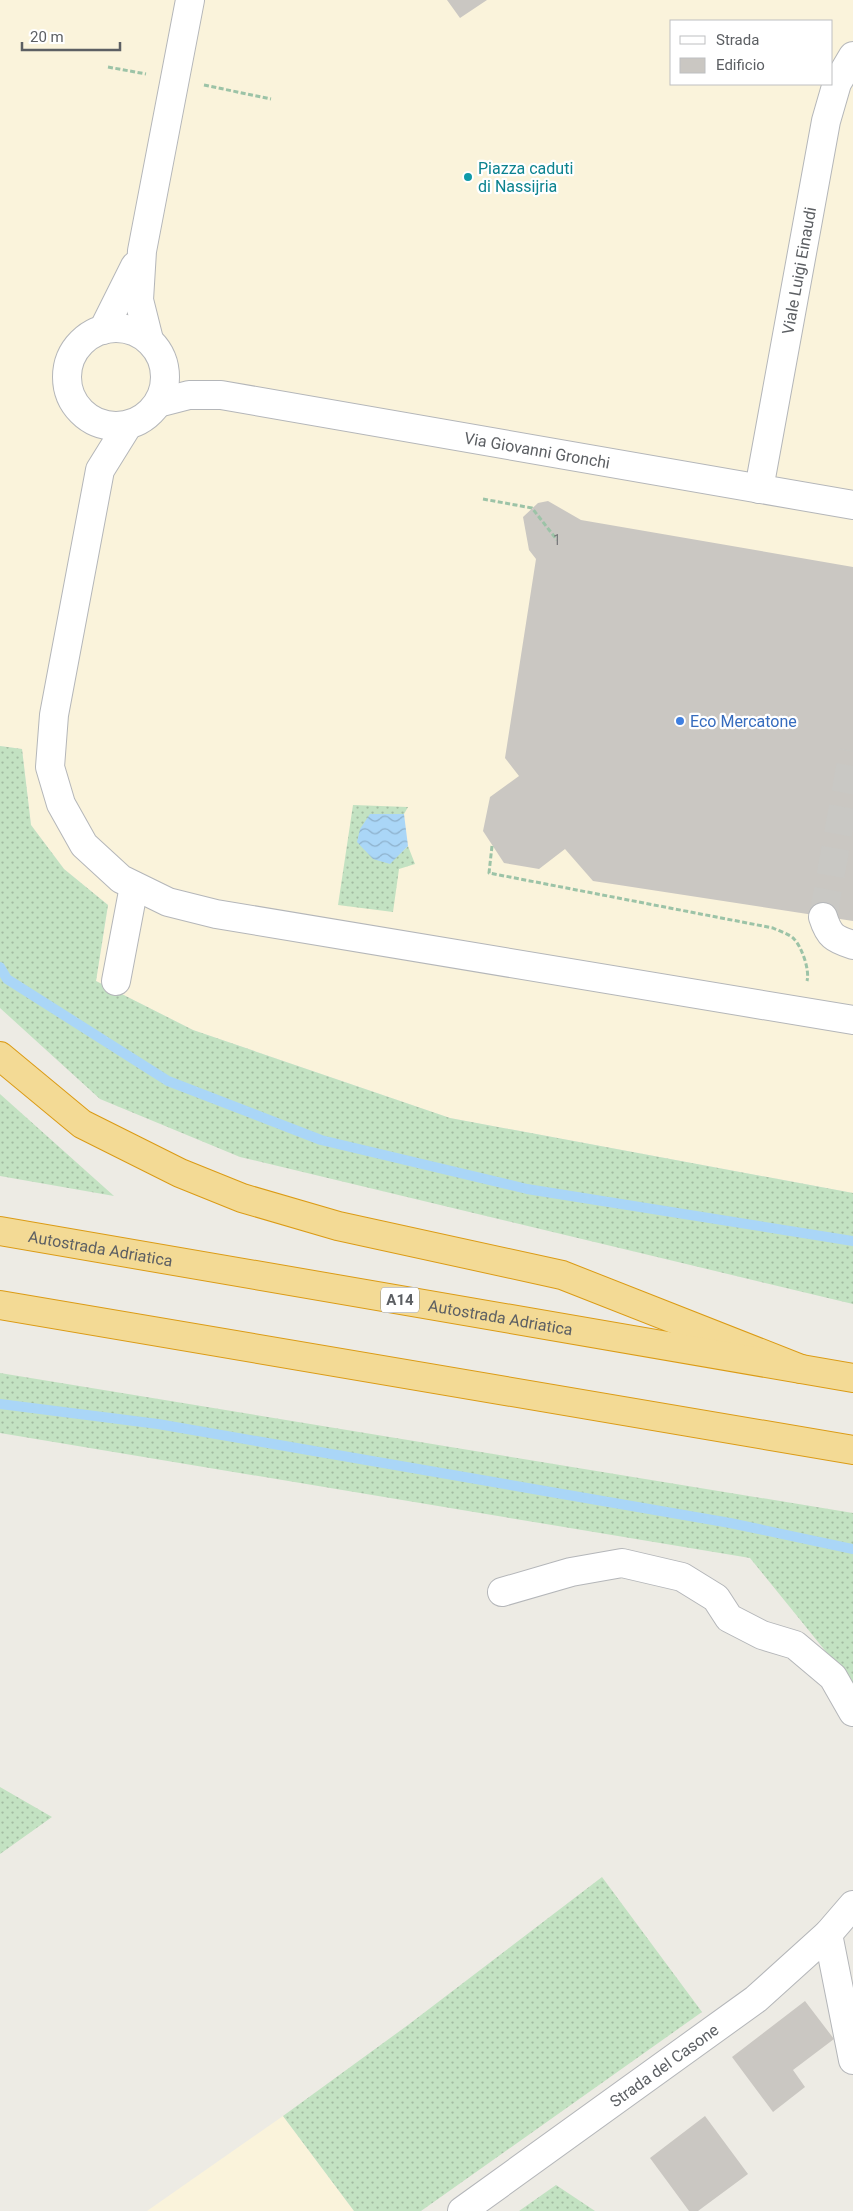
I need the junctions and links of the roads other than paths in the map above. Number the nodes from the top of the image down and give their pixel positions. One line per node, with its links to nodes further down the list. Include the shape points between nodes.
1 (190, 0): 3 (street)
2 (853, 56): 12 (street, Viale Luigi Einaudi, via 837,83 826,121)
3 (142, 251): 4 (street); 5 (street, via 139,300)
4 (103, 330): 5 (street, via 120,328); 9 (street, via 78,346 67,373 68,389)
5 (149, 340): 6 (street)
6 (164, 364): 7 (street, Via Giovanni Gronchi, via 188,380); 8 (street, via 164,391)
7 (221, 395): 8 (street, Via Giovanni Gronchi, via 189,394); 12 (street, Via Giovanni Gronchi)
8 (158, 403): 10 (street, via 144,417)
9 (85, 415): 10 (street, via 98,423); 11 (street)
10 (128, 425): 11 (street)
11 (100, 470): 14 (street, via 54,715 50,767 61,804 84,845 121,879)
12 (760, 489): 13 (street, Via Giovanni Gronchi)
13 (853, 505)
14 (134, 886): 17 (street); 18 (street, via 168,902 216,914)
15 (823, 917): 16 (street, via 827,932)
16 (853, 945)
17 (116, 982)
18 (853, 1020)
19 (0, 1056): 22 (highway, via 82,1124 180,1173 242,1198 338,1226 562,1275)
20 (0, 1231): 22 (highway, Autostrada Adriatica / A14)
21 (0, 1305): 24 (highway)
22 (801, 1369): 23 (highway, Autostrada Adriatica / A14)
23 (853, 1378)
24 (853, 1450)
25 (502, 1592): 26 (street, via 571,1572 622,1563 682,1577 716,1598 729,1618 762,1635 795,1645 833,1678)
26 (853, 1712)
27 (853, 1905): 28 (street, Strada del Casone)
28 (828, 1934): 29 (street); 30 (street, Strada del Casone, via 756,1999)
29 (853, 2060)
30 (462, 2211)

